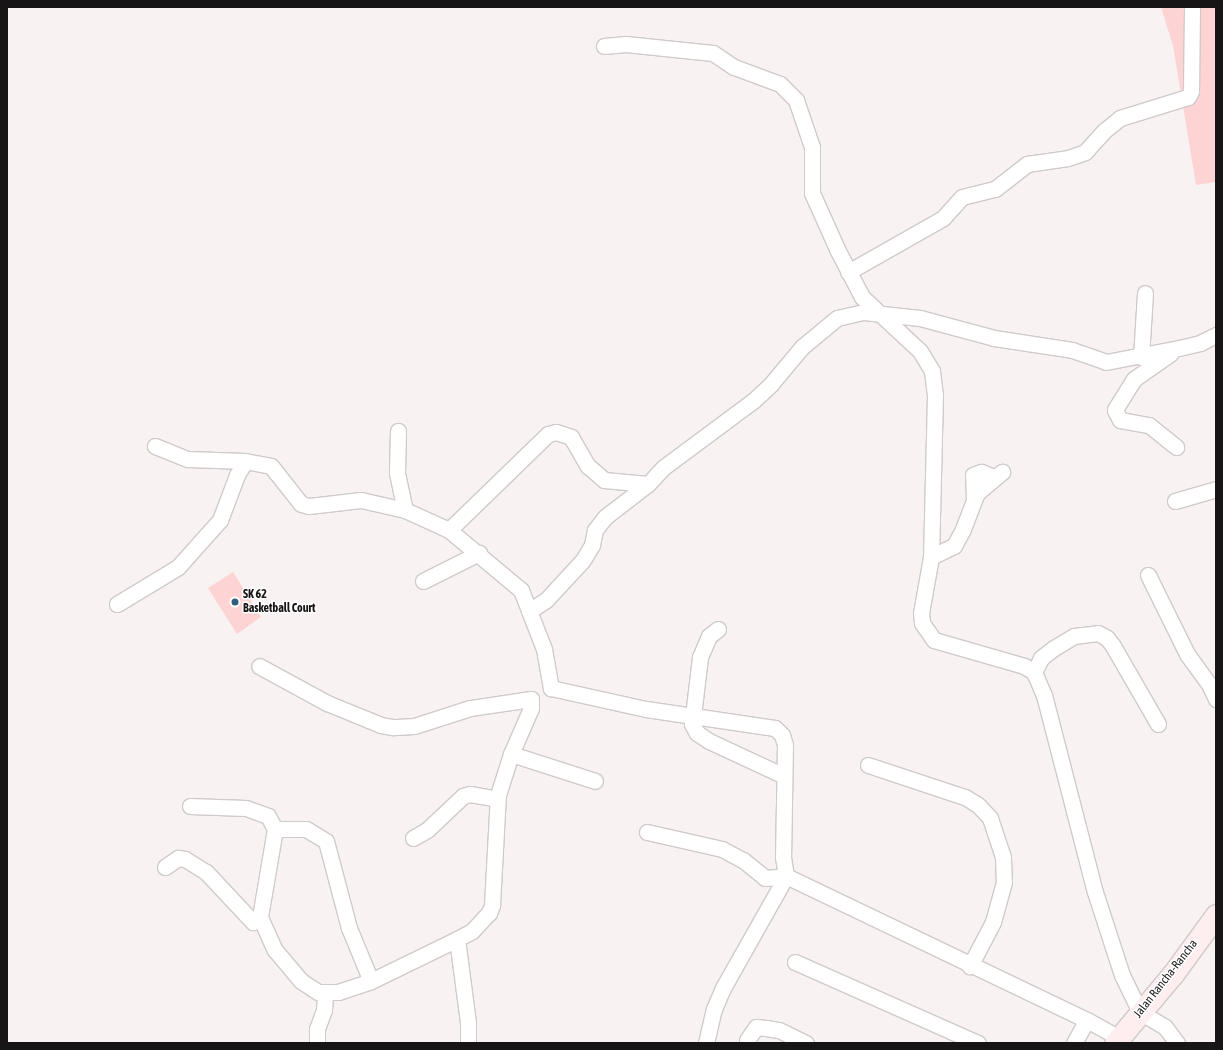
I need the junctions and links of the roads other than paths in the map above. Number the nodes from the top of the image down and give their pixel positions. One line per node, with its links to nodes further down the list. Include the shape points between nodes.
1 (1192, 7): 3 (street, via 1191,91 1188,97 1120,118 1085,152 1068,158 1028,164 994,189 962,197 944,218)
2 (604, 46): 3 (street, via 626,44 713,53 734,67 780,84 789,90 803,118 812,147 812,193)
3 (848, 272): 5 (street, via 862,297)
4 (1145, 293): 8 (street)
5 (880, 315): 8 (street, via 920,318 994,338 1072,350 1106,362); 14 (street, via 864,312 837,318 802,347 772,384 753,401 664,466); 20 (street, via 928,361 935,382)
6 (1216, 335): 7 (street, via 1200,343)
7 (1179, 348): 8 (street); 11 (street, via 1134,378 1116,410 1120,420 1149,426)
8 (1141, 357)
9 (398, 431): 17 (street, via 397,473)
10 (155, 446): 12 (street, via 188,459)
11 (1176, 447)
12 (245, 461): 17 (street, via 271,466 301,504 309,506 361,500); 23 (street, via 236,475 220,520 182,562 162,578)
13 (998, 474): 20 (street, via 981,472 973,475 974,499 960,538 954,546)
14 (648, 484): 18 (street, via 604,480 588,466 571,437 556,432 548,434); 24 (street, via 605,517 595,530 592,545 583,560 546,600)
15 (1216, 490): 16 (street)
16 (1175, 501)
17 (405, 510): 18 (street)
18 (449, 530): 19 (street)
19 (479, 553): 22 (street); 24 (street, via 521,590)
20 (931, 557): 27 (street, via 921,613 926,631 934,640 1024,666)
21 (1148, 575): 30 (street, via 1187,654 1205,678)
22 (423, 581)
23 (117, 604)
24 (529, 611): 28 (street, via 544,649)
25 (718, 629): 31 (street, via 709,636 700,657)
26 (259, 666): 29 (street, via 327,703 392,727 414,726 470,708)
27 (1034, 672): 32 (street, via 1041,658 1054,648 1074,636 1098,633 1114,646); 51 (street, via 1044,695 1095,892 1122,975)
28 (551, 688): 29 (street); 31 (street, via 646,708)
29 (530, 699): 33 (street, via 531,708)
30 (1216, 699)
31 (692, 714): 35 (street, via 692,724 703,737); 35 (street, via 776,728 782,735 785,745)
32 (1158, 724)
33 (511, 754): 36 (street); 37 (street)
34 (868, 765): 48 (street, via 965,797 978,805 990,818 1003,857 1004,882 993,922)
35 (784, 776): 43 (street, via 783,857)
36 (595, 781)
37 (498, 799): 41 (street, via 470,794 463,796 427,830); 46 (street, via 492,905 481,923)
38 (190, 806): 39 (street, via 246,808 258,811 268,816)
39 (274, 829): 45 (street); 49 (street, via 306,829 326,841 343,910)
40 (647, 832): 43 (street, via 722,849 742,860 765,878)
41 (413, 838)
42 (165, 867): 45 (street, via 178,858 185,859 206,872 253,922)
43 (786, 876): 48 (street, via 940,949); 58 (street, via 723,988 714,1009)
44 (1216, 915): 51 (main road, Jalan Rancha-Rancha, via 1173,974)
45 (260, 917): 50 (street, via 275,950 301,981)
46 (457, 940): 49 (street); 57 (street, via 468,1023)
47 (795, 962): 59 (street)
48 (970, 966): 52 (street)
49 (371, 981): 50 (street)
50 (325, 994): 56 (street, via 324,1010 317,1030)
51 (1140, 1012): 55 (main road, Jalan Rancha-Rancha); 61 (street, via 1164,1028)
52 (1086, 1020): 55 (street); 60 (street)
53 (746, 1040): 54 (street, via 756,1027 779,1030)
54 (800, 1041)
55 (1117, 1041)
56 (317, 1043)
57 (468, 1043)
58 (706, 1043)
59 (978, 1043)
60 (1074, 1043)
61 (1177, 1043)

